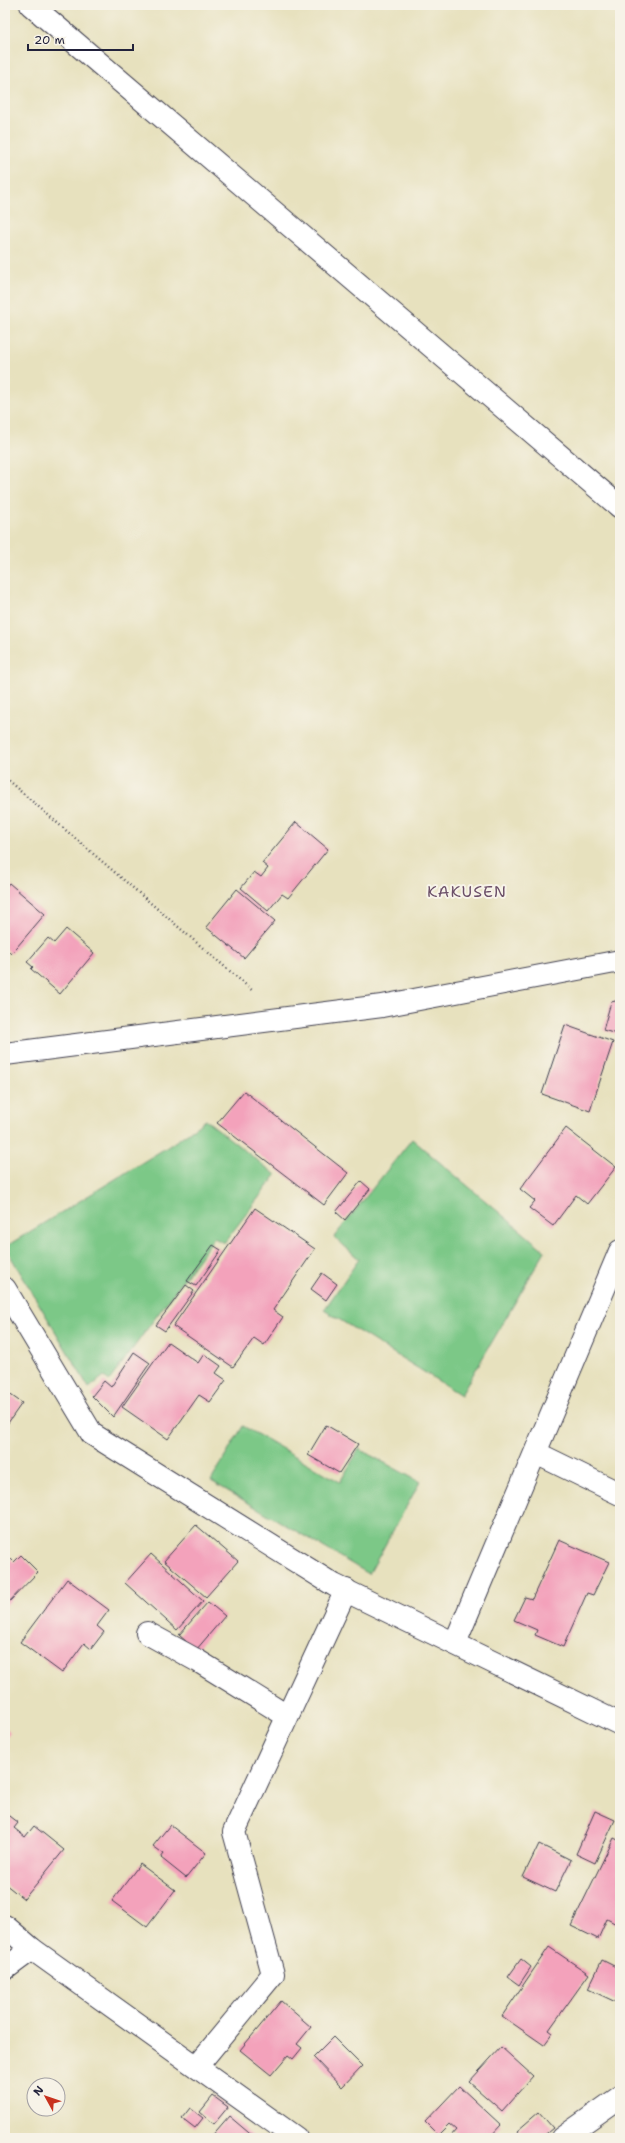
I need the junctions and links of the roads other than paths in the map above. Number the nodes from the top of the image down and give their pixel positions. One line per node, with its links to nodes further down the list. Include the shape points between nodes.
1 (31, 5): 2 (street)
2 (620, 506)
3 (620, 961): 4 (street, via 382,1006)
4 (5, 1054)
5 (620, 1251): 7 (street)
6 (5, 1289): 9 (street, via 92,1434 334,1585)
7 (536, 1453): 8 (street); 11 (street)
8 (620, 1494)
9 (346, 1590): 11 (street); 12 (street)
10 (147, 1633): 12 (street)
11 (455, 1644): 13 (street)
12 (287, 1716): 17 (street, via 234,1832 273,1974)
13 (620, 1724)
14 (5, 1926): 15 (street)
15 (32, 1949): 16 (street); 17 (street)
16 (5, 1969)
17 (197, 2066): 19 (street)
18 (620, 2097): 20 (street)
19 (296, 2138)
20 (562, 2138)

